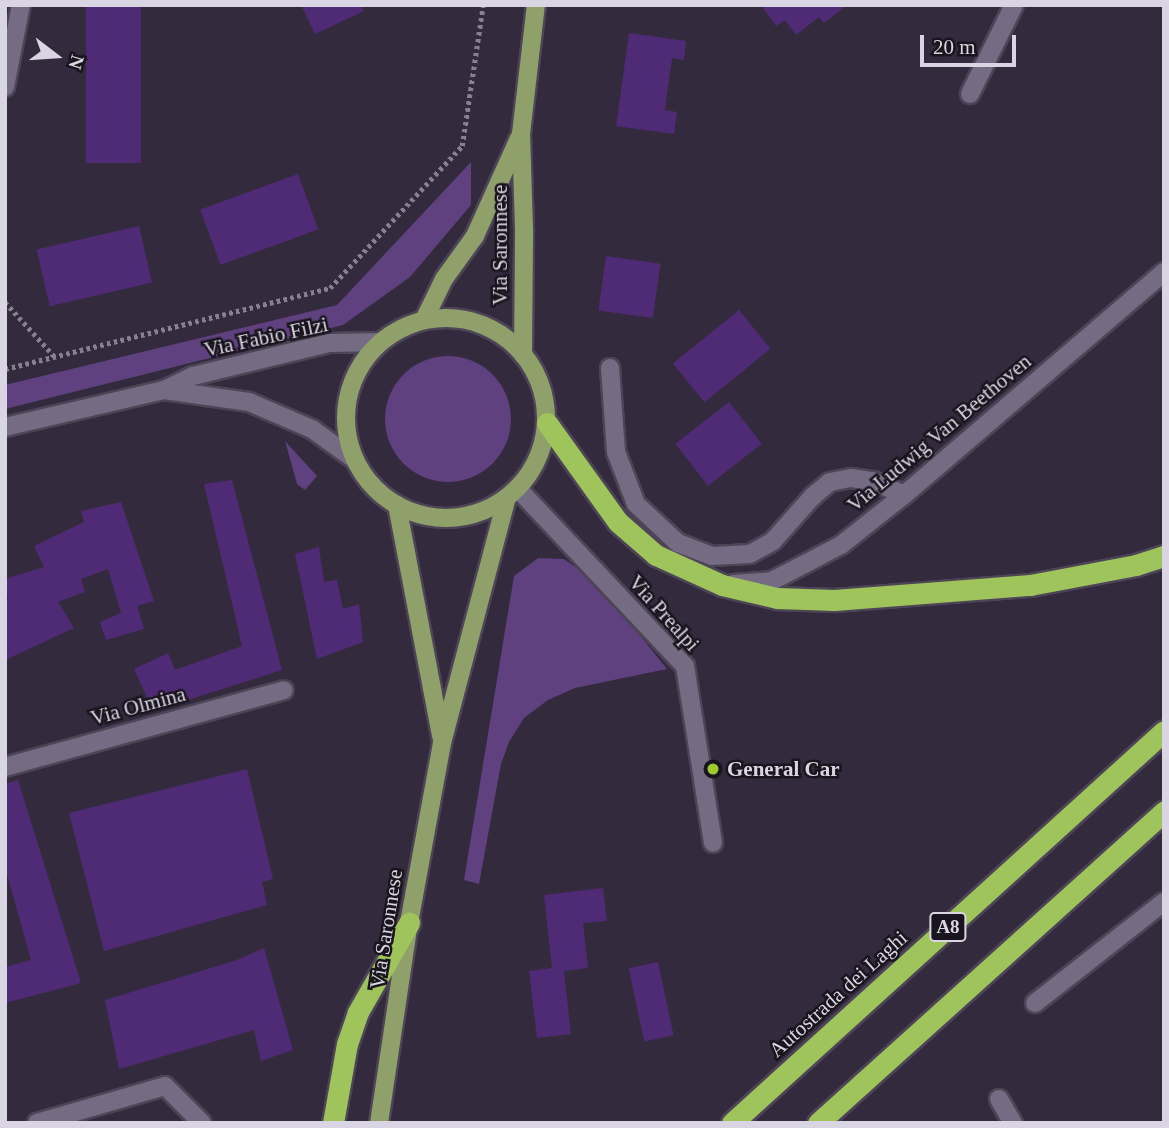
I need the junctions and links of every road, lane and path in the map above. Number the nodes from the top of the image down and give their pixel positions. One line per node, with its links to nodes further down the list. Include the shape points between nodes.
1 (21, 5): 5 (street)
2 (483, 5): 13 (path, via 462,146 330,288)
3 (536, 5): 7 (main road, Via Saronnese)
4 (1014, 5): 6 (street)
5 (5, 87)
6 (970, 94)
7 (521, 134): 10 (main road, Via Saronnese, via 475,236 444,279); 12 (main road, Via Saronnese)
8 (1164, 272): 21 (street, Via Ludwig Van Beethoven)
9 (5, 302): 13 (path)
10 (425, 320): 11 (main road, Via Saronnese); 12 (main road, Via Saronnese, via 456,318 486,326)
11 (381, 342): 16 (street, Via Fabio Filzi, via 329,343 193,376); 19 (main road, Via Saronnese, via 360,367 348,397 347,429)
12 (523, 355): 17 (main road, Via Saronnese, via 538,379)
13 (55, 357): 15 (path)
14 (610, 368): 21 (street, via 616,452 636,505 678,543 712,556 750,554 773,541 830,482 851,478 873,481)
15 (5, 369)
16 (164, 390): 18 (street, Via Fabio Filzi); 19 (street, Via Fabio Filzi, via 249,401 312,429)
17 (547, 423): 20 (main road, Via Saronnese, via 529,475); 24 (highway, via 618,522 656,555)
18 (5, 426)
19 (355, 460): 22 (main road, Via Saronnese, via 368,482)
20 (512, 493): 22 (main road, Via Saronnese, via 468,516 448,518 410,512); 27 (main road, Via Saronnese); 30 (street, Via Prealpi, via 685,666)
21 (904, 495): 24 (street, Via Ludwig Van Beethoven, via 841,545 772,581)
22 (397, 505): 27 (main road, Via Saronnese)
23 (1164, 556): 24 (highway, via 1030,585 834,600 777,598)
24 (722, 585)
25 (284, 690): 28 (street, Via Olmina)
26 (1164, 732): 39 (highway, Autostrada dei Laghi / A8)
27 (442, 743): 32 (main road, Via Saronnese)
28 (5, 767)
29 (1164, 811): 40 (highway)
30 (713, 843)
31 (1164, 902): 33 (street)
32 (409, 923): 37 (highway, via 358,1012 347,1044); 38 (main road, Via Saronnese)
33 (1034, 1003)
34 (999, 1099): 41 (street)
35 (37, 1123): 36 (street, via 165,1086)
36 (202, 1123)
37 (333, 1123)
38 (379, 1123)
39 (732, 1123)
40 (818, 1123)
41 (1013, 1123)

